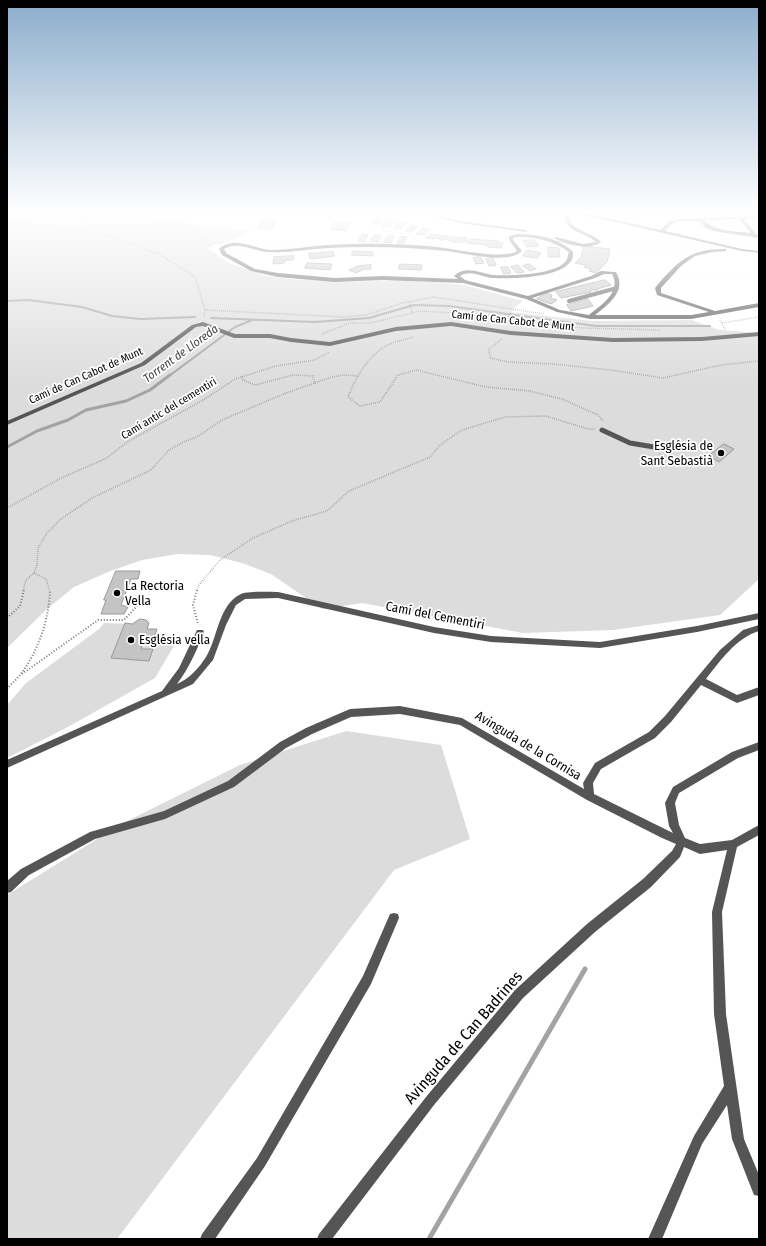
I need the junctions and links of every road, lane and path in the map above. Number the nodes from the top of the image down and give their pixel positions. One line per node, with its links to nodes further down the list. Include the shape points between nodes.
1 (184, 270): 9 (path, via 195,277 205,310 344,317 366,315)
2 (254, 270): 5 (street, via 336,280 383,278)
3 (553, 270): 5 (street, via 504,277 464,272 457,276)
4 (674, 270): 13 (street, via 658,288 659,294)
5 (463, 281): 7 (street)
6 (617, 288): 7 (street, via 618,280 614,273 603,272); 8 (lane); 16 (street, via 612,299)
7 (528, 298): 16 (street, via 559,311)
8 (569, 301)
9 (409, 302): 11 (path, via 434,298); 12 (path)
10 (759, 305): 13 (street)
11 (513, 310): 14 (path); 15 (path)
12 (412, 312)
13 (716, 313): 16 (street, via 691,317)
14 (548, 314)
15 (509, 315)
16 (590, 317)
17 (759, 317): 18 (path)
18 (722, 323)
19 (511, 332): 20 (street, Camí de Can Cabot de Munt, via 558,337 660,340); 22 (street, Camí de Can Cabot de Munt, via 451,324 396,329); 23 (path, via 489,349 490,358 663,378 721,365)
20 (759, 334)
21 (419, 336): 25 (path, via 384,347)
22 (347, 341): 24 (path, Camí antic del cementiri, via 315,360 276,366); 27 (street, Camí de Can Cabot de Munt, via 330,344 299,342 270,336 234,336 203,324 194,326 143,364)
23 (759, 361)
24 (242, 376): 26 (path, via 243,380 255,385 293,375 313,376); 32 (path, Camí antic del cementiri, via 129,441 105,459 61,478)
25 (358, 376): 26 (path, via 338,376); 28 (path, via 348,397 360,406 380,402 398,376 416,370 486,387 530,391 562,399 598,415 604,423)
26 (315, 384): 33 (path, via 222,420 197,437 169,450 151,470 92,498 61,519 47,533 38,548)
27 (7, 423)
28 (602, 430): 29 (lane, via 630,443); 38 (path, via 588,429 546,416 505,418 462,430 440,445 430,457 349,491 326,511 292,521 253,538 220,560 198,585 193,605)
29 (654, 447)
30 (657, 453): 31 (path, via 699,464)
31 (713, 461)
32 (7, 508)
33 (34, 573): 36 (path, via 26,580 20,606); 39 (path, via 44,577 51,595 37,644)
34 (137, 606): 39 (path, via 124,620 98,620)
35 (759, 616): 43 (street, Camí del Cementiri, via 600,645 491,639 434,630 278,595 244,596 233,603 210,658 190,682)
36 (7, 618)
37 (759, 628): 40 (street, via 746,632 723,652)
38 (200, 632): 43 (street, via 188,662 176,681)
39 (20, 675): 41 (path)
40 (701, 681): 42 (street, via 737,699); 46 (street, via 652,735 598,766 588,783)
41 (7, 688)
42 (759, 691)
43 (160, 697): 45 (street, Camí del Cementiri)
44 (759, 746): 48 (street, via 735,755 676,790 670,803 674,826)
45 (7, 764)
46 (590, 798): 48 (street, Avinguda de la Cornisa); 50 (street, Avinguda de la Cornisa, via 462,722 400,710 350,713 283,745 231,784 165,815 93,835 25,872)
47 (759, 830): 49 (street, Avinguda de la Cornisa)
48 (682, 842): 49 (street, Avinguda de la Cornisa, via 700,849); 55 (street, Avinguda de Can Badrines, via 676,854 647,883 592,928 519,994 430,1101)
49 (733, 844): 52 (street, via 717,912 720,1014)
50 (7, 888)
51 (394, 918): 54 (street, via 367,980 261,1162)
52 (731, 1087): 53 (street, via 738,1139); 56 (street, via 698,1140)
53 (759, 1190)
54 (207, 1239)
55 (324, 1239)
56 (656, 1239)

